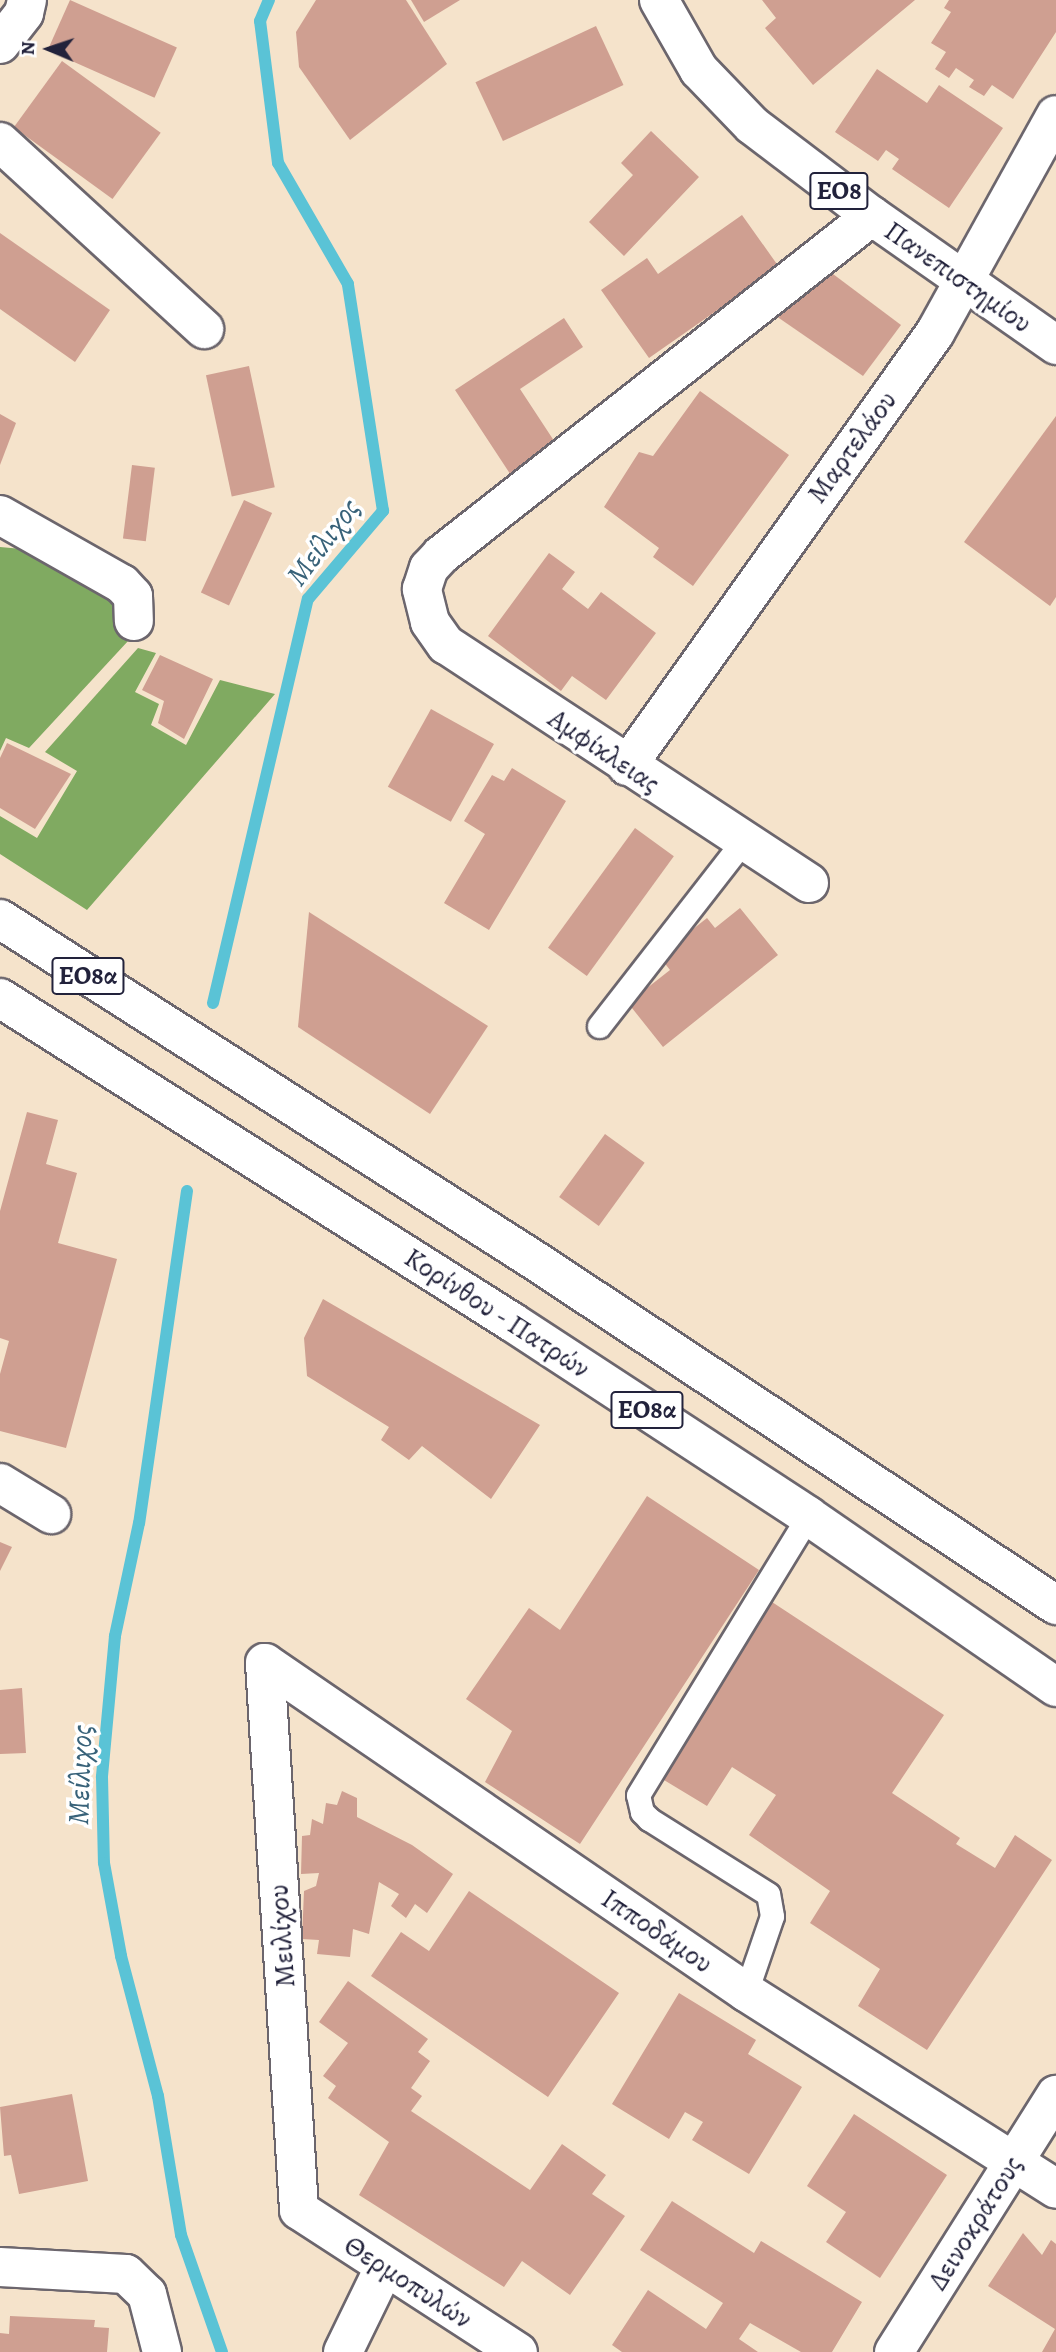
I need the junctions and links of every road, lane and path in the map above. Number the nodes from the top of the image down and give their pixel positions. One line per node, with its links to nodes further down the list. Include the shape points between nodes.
1 (27, 0): 3 (main road, via 24,13)
2 (659, 0): 6 (main road, Πανεπιστημίου / ΕΟ8, via 699,70 734,109)
3 (0, 44)
4 (1056, 115): 7 (main road, Μαρτελάου)
5 (0, 142): 8 (main road)
6 (872, 216): 7 (main road, Πανεπιστημίου / ΕΟ8); 12 (main road, Αμφίκλειας, via 441,555 423,579 430,622 446,645)
7 (966, 282): 9 (main road, Πανεπιστημίου / ΕΟ8); 12 (main road, Μαρτελάου, via 935,333)
8 (204, 330)
9 (1056, 345)
10 (0, 515): 11 (main road, via 122,584 133,596)
11 (134, 621)
12 (626, 766): 13 (main road, Αμφίκλειας)
13 (742, 842): 14 (main road, Αμφίκλειας); 17 (lane)
14 (809, 883)
15 (0, 919): 21 (main road, ΕΟ8α)
16 (0, 998): 20 (main road, Κορίνθου - Πατρών / ΕΟ8α)
17 (599, 1026)
18 (0, 1483): 19 (main road)
19 (51, 1514)
20 (808, 1516): 23 (main road, Κορίνθου - Πατρών / ΕΟ8α); 24 (lane, via 638,1795 649,1819 768,1894 772,1916)
21 (1050, 1594)
22 (265, 1663): 24 (main road, Ιπποδάμου); 28 (main road, Μειλίχου)
23 (1056, 1687)
24 (746, 1992): 26 (main road, Ιπποδάμου)
25 (1056, 2095): 26 (main road, Δεινοκράτους)
26 (1014, 2162): 27 (main road, Ιπποδάμου); 34 (main road, Δεινοκράτους)
27 (1056, 2189)
28 (299, 2210): 30 (main road, Θερμοπυλών)
29 (0, 2267): 31 (main road, via 126,2274 147,2294)
30 (384, 2268): 32 (main road); 33 (main road, Θερμοπυλών)
31 (162, 2352)
32 (343, 2352)
33 (518, 2352)
34 (894, 2352)

